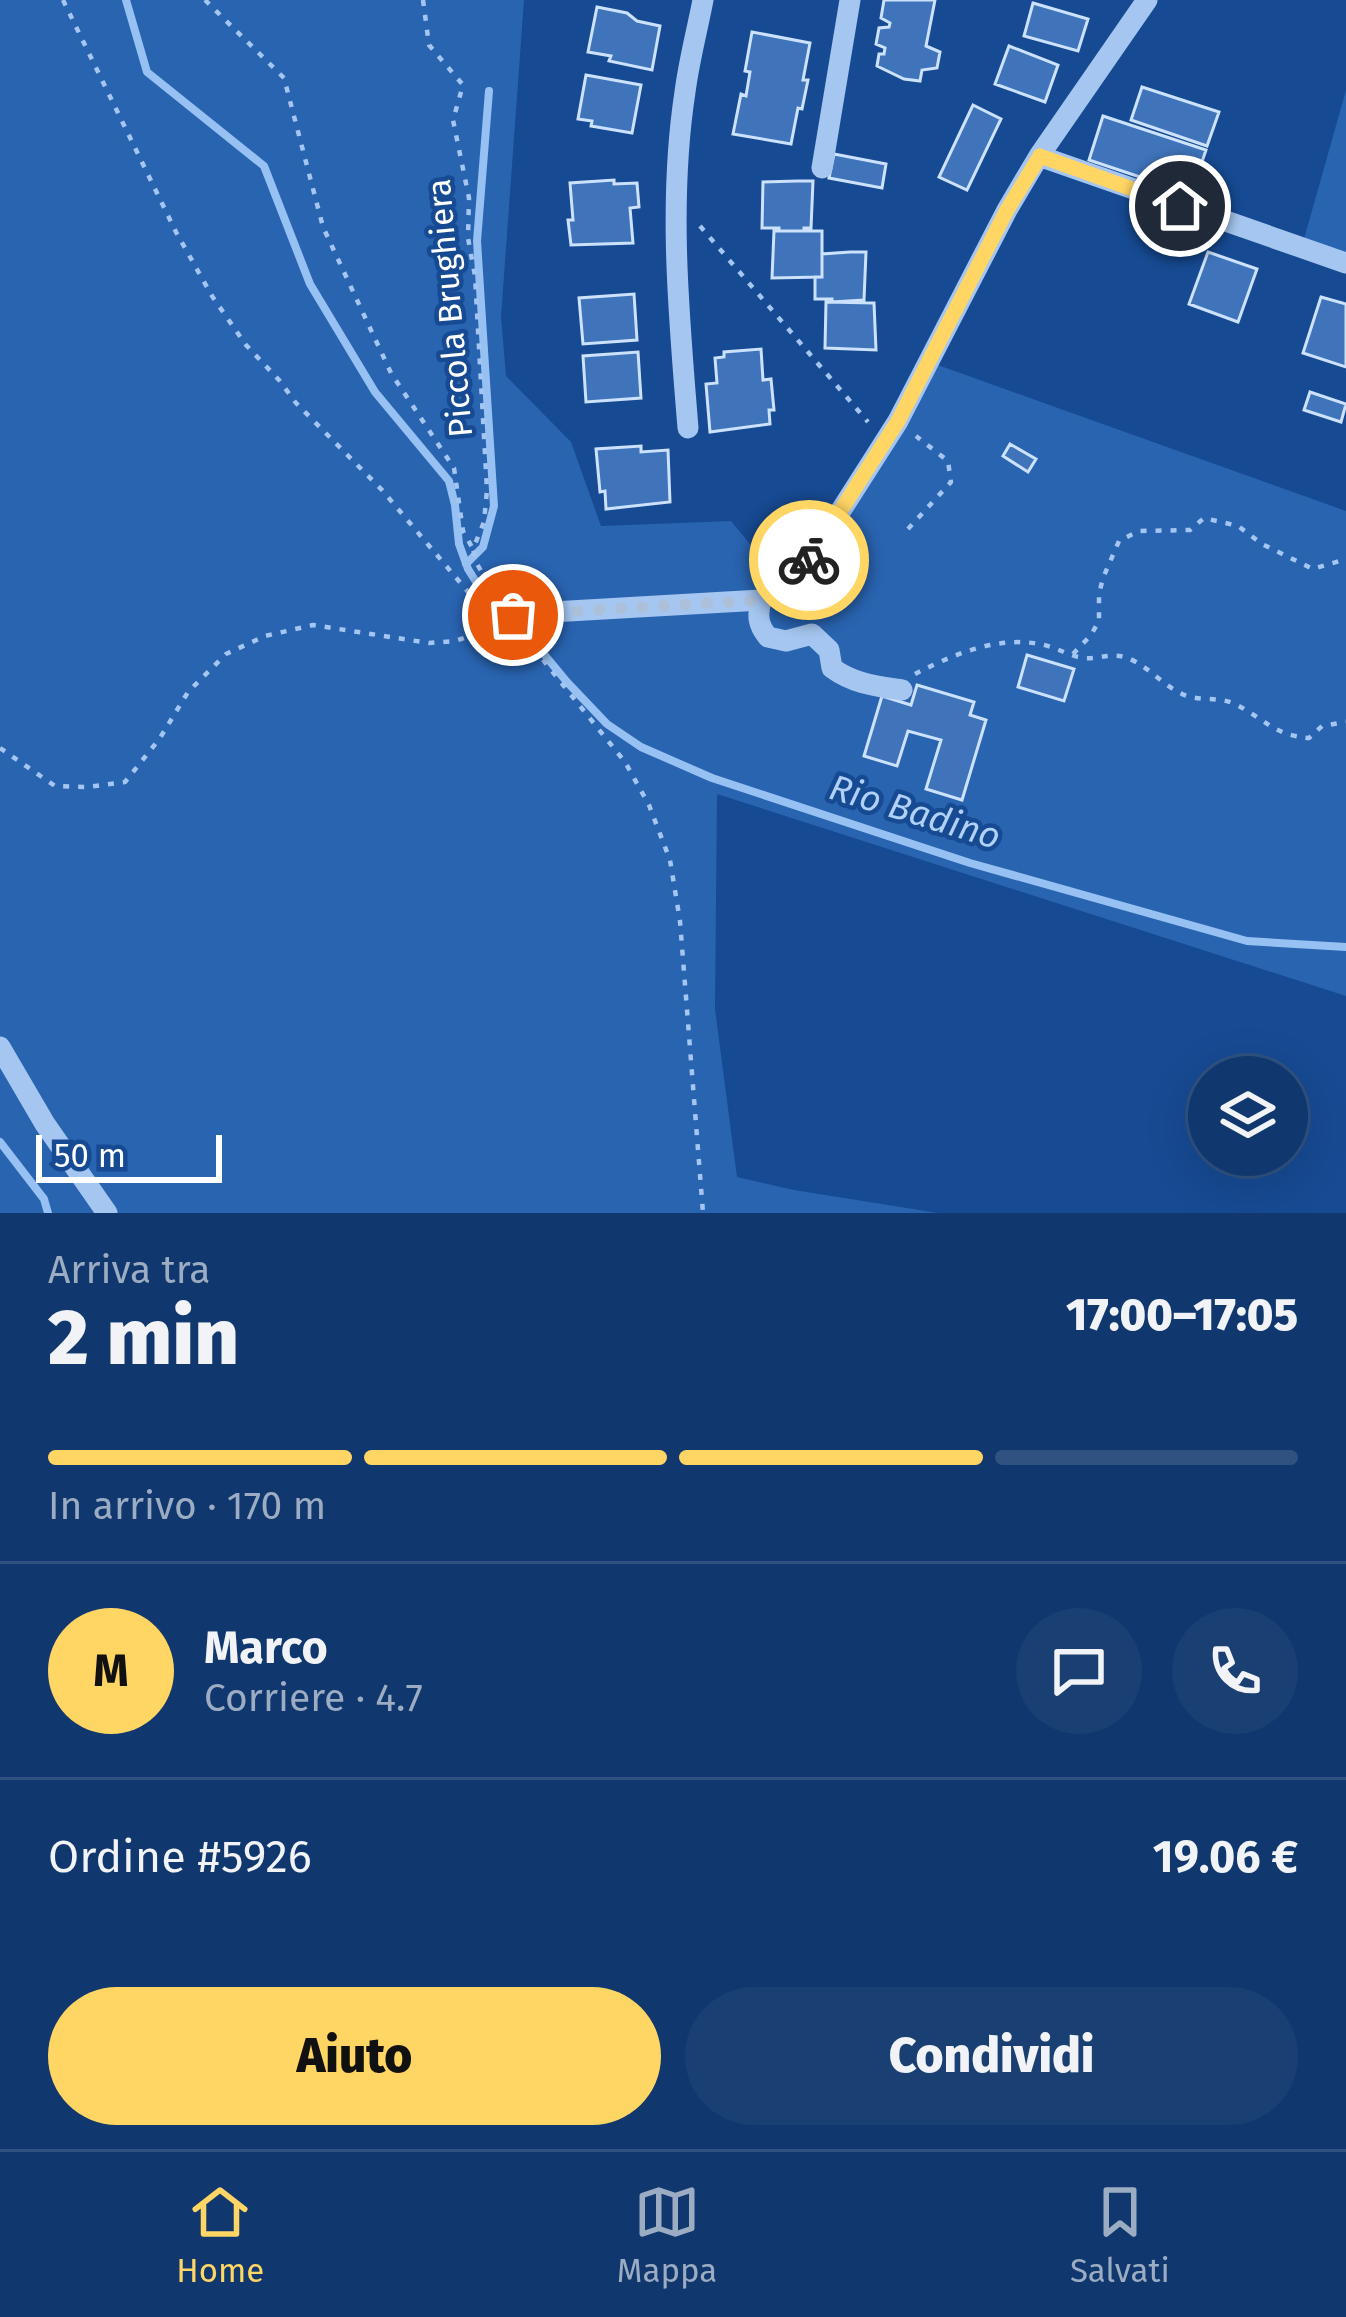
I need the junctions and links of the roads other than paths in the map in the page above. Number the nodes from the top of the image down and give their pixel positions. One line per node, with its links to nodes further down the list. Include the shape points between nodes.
1 (703, 0): 7 (street, via 684,94 676,199)
2 (850, 0): 5 (street)
3 (1147, 0): 4 (street)
4 (1040, 156): 6 (street); 8 (street, via 885,442 796,581)
5 (822, 168)
6 (1346, 263)
7 (688, 428)
8 (761, 600): 9 (street); 10 (street, via 759,626 768,637 812,634 845,678)
9 (506, 615)
10 (902, 690)
11 (0, 1047): 12 (street)
12 (107, 1213)

